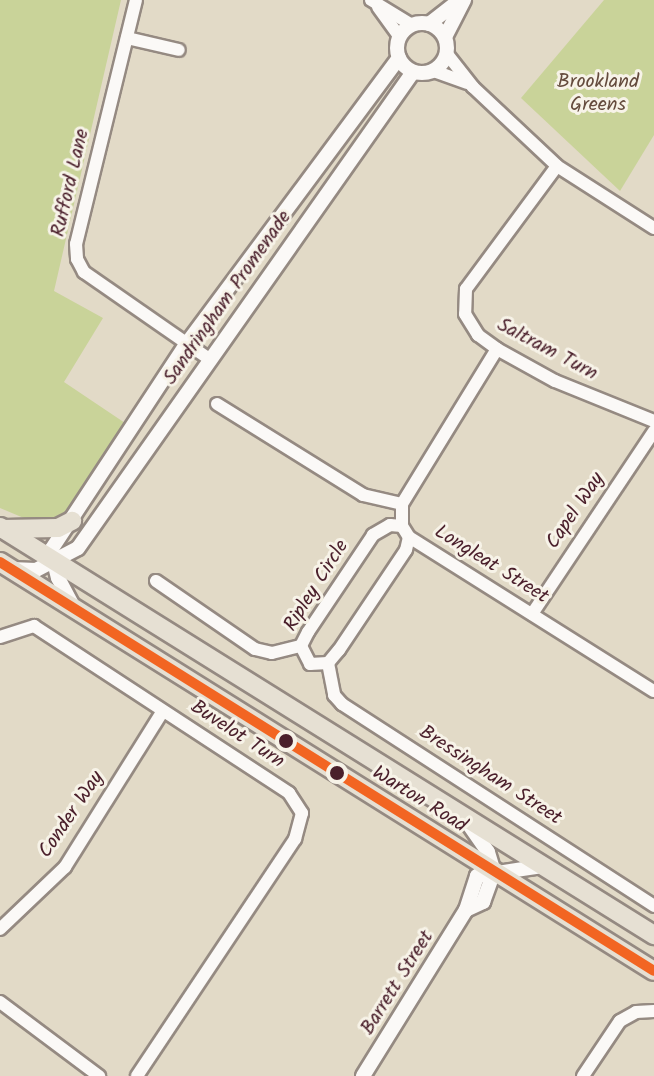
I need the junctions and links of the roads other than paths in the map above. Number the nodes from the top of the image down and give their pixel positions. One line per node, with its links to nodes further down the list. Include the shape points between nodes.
1 (136, 0): 8 (street, Rufford Lane)
2 (462, 0): 4 (street); 7 (street)
3 (372, 1): 5 (street); 6 (street)
4 (429, 24): 5 (street); 7 (street)
5 (412, 25): 6 (street)
6 (400, 37): 11 (street)
7 (445, 37): 10 (street)
8 (127, 38): 9 (street); 17 (street, Rufford Lane, via 76,244 77,259 84,272)
9 (179, 50)
10 (447, 54): 12 (street); 14 (street)
11 (399, 58): 13 (street); 17 (street, Sandringham Promenade)
12 (434, 71): 13 (street); 14 (street)
13 (413, 72): 19 (street, Sandringham Promenade)
14 (473, 87): 15 (street)
15 (557, 166): 16 (street); 18 (street, Saltram Turn, via 462,300 469,325)
16 (654, 228)
17 (185, 346): 19 (street, Rufford Lane); 24 (street, Sandringham Promenade)
18 (497, 349): 21 (street, Saltram Turn, via 555,381); 23 (street)
19 (209, 359): 27 (street, Sandringham Promenade, via 78,548)
20 (217, 404): 23 (street, via 363,495)
21 (654, 421)
22 (654, 431): 31 (street, Capel Way)
23 (402, 504): 26 (street)
24 (72, 521): 25 (main road, via 58,528); 27 (street, Sandringham Promenade, via 51,550)
25 (2, 528): 27 (main road, Warton Road)
26 (405, 532): 31 (street, Longleat Street); 33 (street, Ripley Circle, via 390,525 373,535); 34 (street, via 406,550)
27 (54, 563): 28 (street, via 36,570); 30 (street); 37 (main road, Warton Road)
28 (6, 566): 30 (main road, Warton Road)
29 (156, 581): 33 (street, via 255,649 272,653)
30 (75, 610): 39 (main road, Warton Road)
31 (532, 614): 35 (street, Longleat Street)
32 (0, 637): 36 (street, Buvelot Turn, via 34,626)
33 (301, 646): 34 (street, Ripley Circle, via 310,664)
34 (328, 663): 40 (street, Bressingham Street, via 334,695 342,704)
35 (654, 691)
36 (163, 711): 41 (street, Conder Way, via 65,867); 47 (street, Buvelot Turn, via 289,793 302,813 295,839)
37 (462, 816): 38 (main road, Warton Road); 39 (street, via 481,840)
38 (542, 866): 39 (street); 42 (main road, Warton Road)
39 (494, 872): 43 (main road, Warton Road); 48 (street, Barrett Street, via 477,876 466,910)
40 (654, 906)
41 (0, 929)
42 (654, 935)
43 (654, 971)
44 (0, 1002): 46 (street)
45 (654, 1011): 49 (street, via 636,1012 620,1021)
46 (99, 1076)
47 (137, 1076)
48 (363, 1076)
49 (583, 1076)

